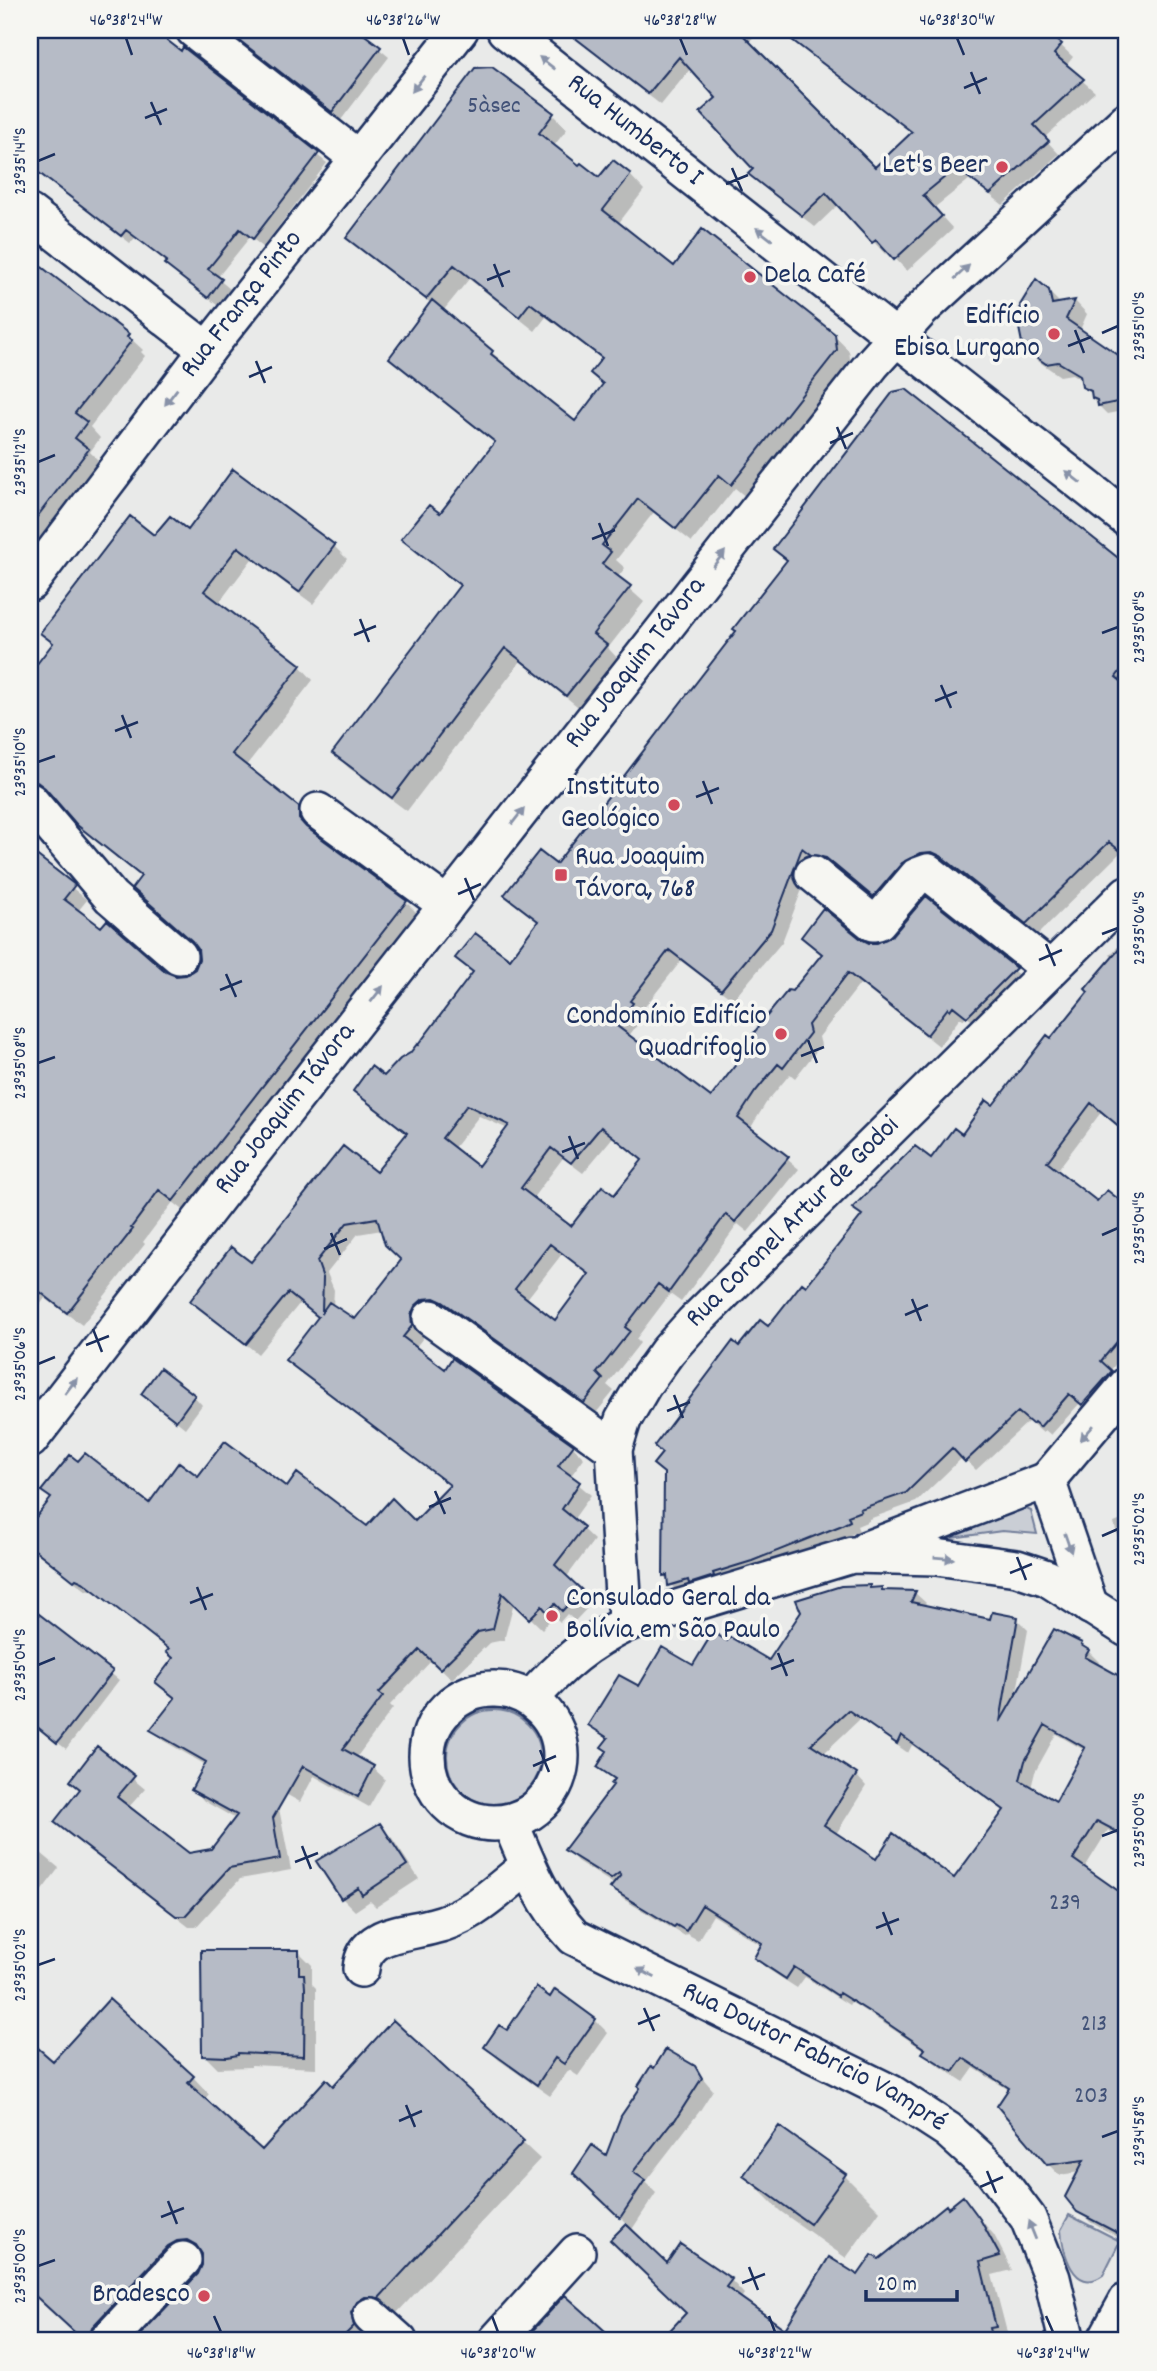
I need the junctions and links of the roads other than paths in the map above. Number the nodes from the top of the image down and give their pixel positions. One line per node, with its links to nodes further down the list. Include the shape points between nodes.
1 (194, 30): 5 (street)
2 (460, 30): 5 (street, Rua França Pinto, one-way to 5)
3 (505, 30): 7 (street, Rua Humberto I, one-way to 3)
4 (1127, 120): 7 (street, Rua Joaquim Távora, one-way to 4)
5 (359, 159): 8 (street, Rua França Pinto)
6 (30, 213): 8 (street)
7 (895, 337): 9 (street, Rua Humberto I, one-way to 7); 15 (street, Rua Joaquim Távora, one-way to 7)
8 (207, 350): 10 (street, Rua França Pinto, one-way to 10)
9 (1127, 519)
10 (30, 583)
11 (30, 801): 16 (street, via 111,897)
12 (318, 811): 15 (street)
13 (813, 874): 17 (street, via 873,923 917,876 928,872)
14 (1127, 894): 17 (street, Rua Coronel Artur de Godoi)
15 (447, 905): 20 (street, Rua Joaquim Távora, one-way to 15)
16 (179, 956)
17 (1049, 969): 21 (street, Rua Coronel Artur de Godoi, via 693,1323 644,1384 623,1420)
18 (431, 1318): 21 (street)
19 (1127, 1385): 22 (street, one-way to 22)
20 (30, 1440)
21 (614, 1449): 25 (street, Rua Coronel Artur de Godoi)
22 (1047, 1480): 23 (street); 24 (street, one-way to 24)
23 (852, 1555): 24 (street, one-way to 24, via 936,1557 1017,1568 1047,1578); 25 (street)
24 (1090, 1606): 26 (street)
25 (628, 1623): 27 (street, via 569,1658)
26 (1127, 1629)
27 (531, 1699): 28 (street, via 553,1724 561,1760 548,1795 536,1808); 28 (street, via 500,1690 471,1693 440,1717 427,1752 428,1772 447,1805 481,1822)
28 (510, 1822): 29 (street, Rua Doutor Fabrício Vampré)
29 (528, 1866): 30 (street, via 474,1909 432,1927 397,1933 368,1948); 39 (street, Rua Doutor Fabrício Vampré, one-way to 29, via 1052,2278 1028,2218 991,2169 948,2130 891,2093 574,1937 556,1918)
30 (361, 1969)
31 (577, 2252): 38 (street)
32 (183, 2260): 36 (street)
33 (1127, 2301): 35 (street)
34 (371, 2316): 37 (street)
35 (1111, 2339)
36 (107, 2341)
37 (399, 2341)
38 (496, 2341)
39 (1067, 2341)

